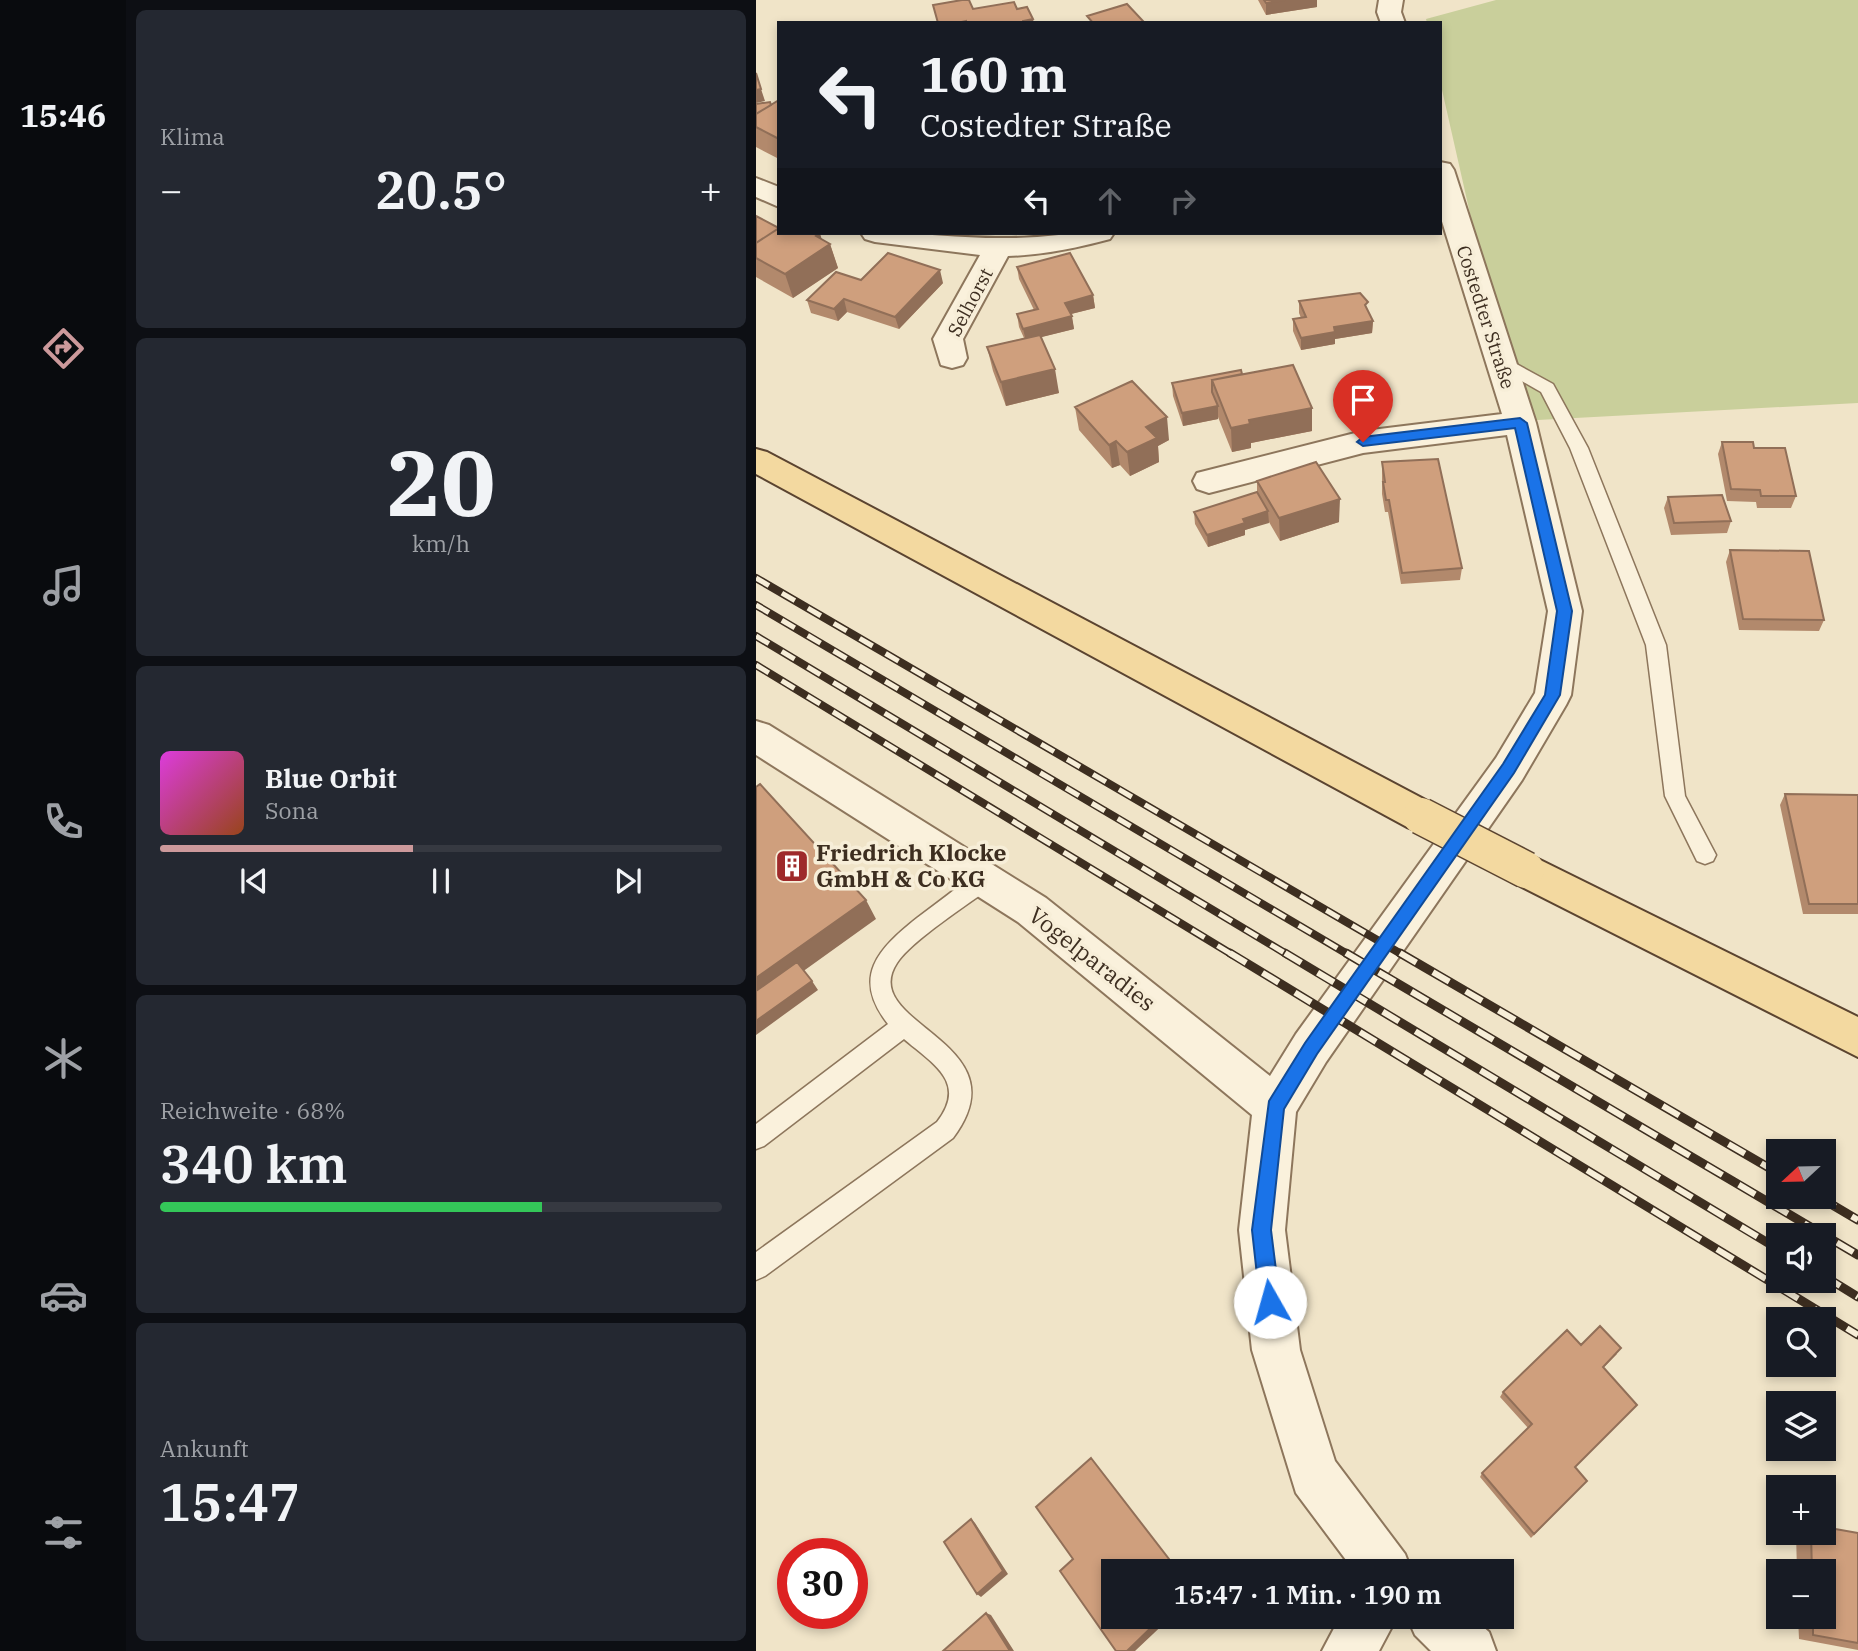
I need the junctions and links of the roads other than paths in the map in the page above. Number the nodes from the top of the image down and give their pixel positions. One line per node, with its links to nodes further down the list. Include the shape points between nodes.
1 (1391, 0): 2 (street)
2 (1392, 21)
3 (1442, 176): 10 (street, Costedter Straße)
4 (756, 186): 5 (street)
5 (777, 198)
6 (887, 235): 8 (street, Selhorst, via 923,241)
7 (1079, 235): 8 (street, Selhorst)
8 (1005, 242): 9 (street, Selhorst, via 947,339)
9 (952, 358)
10 (1500, 361): 11 (street, Costedter Straße); 15 (lane, via 1547,388 1579,448 1656,645 1675,796)
11 (1520, 423): 13 (street, Costedter Straße, via 1363,442); 19 (street, Costedter Straße, via 1564,611 1552,695 1508,769 1311,1048)
12 (756, 460): 18 (main road, bridge, via 1421,816)
13 (1209, 481)
14 (756, 736): 16 (street, Vogelparadies)
15 (1705, 855)
16 (985, 879): 17 (lane, via 887,957 880,981 886,1003); 19 (street, Vogelparadies, via 1032,910)
17 (903, 1026): 20 (lane); 21 (lane, via 943,1055 962,1083 960,1107 946,1130)
18 (1858, 1038)
19 (1275, 1107): 22 (street, Costedter Straße, via 1262,1230 1276,1350 1314,1475)
20 (756, 1138)
21 (756, 1267)
22 (1377, 1559)
23 (1363, 1629): 25 (street)
24 (1446, 1629): 26 (street)
25 (1348, 1651)
26 (1470, 1651)

